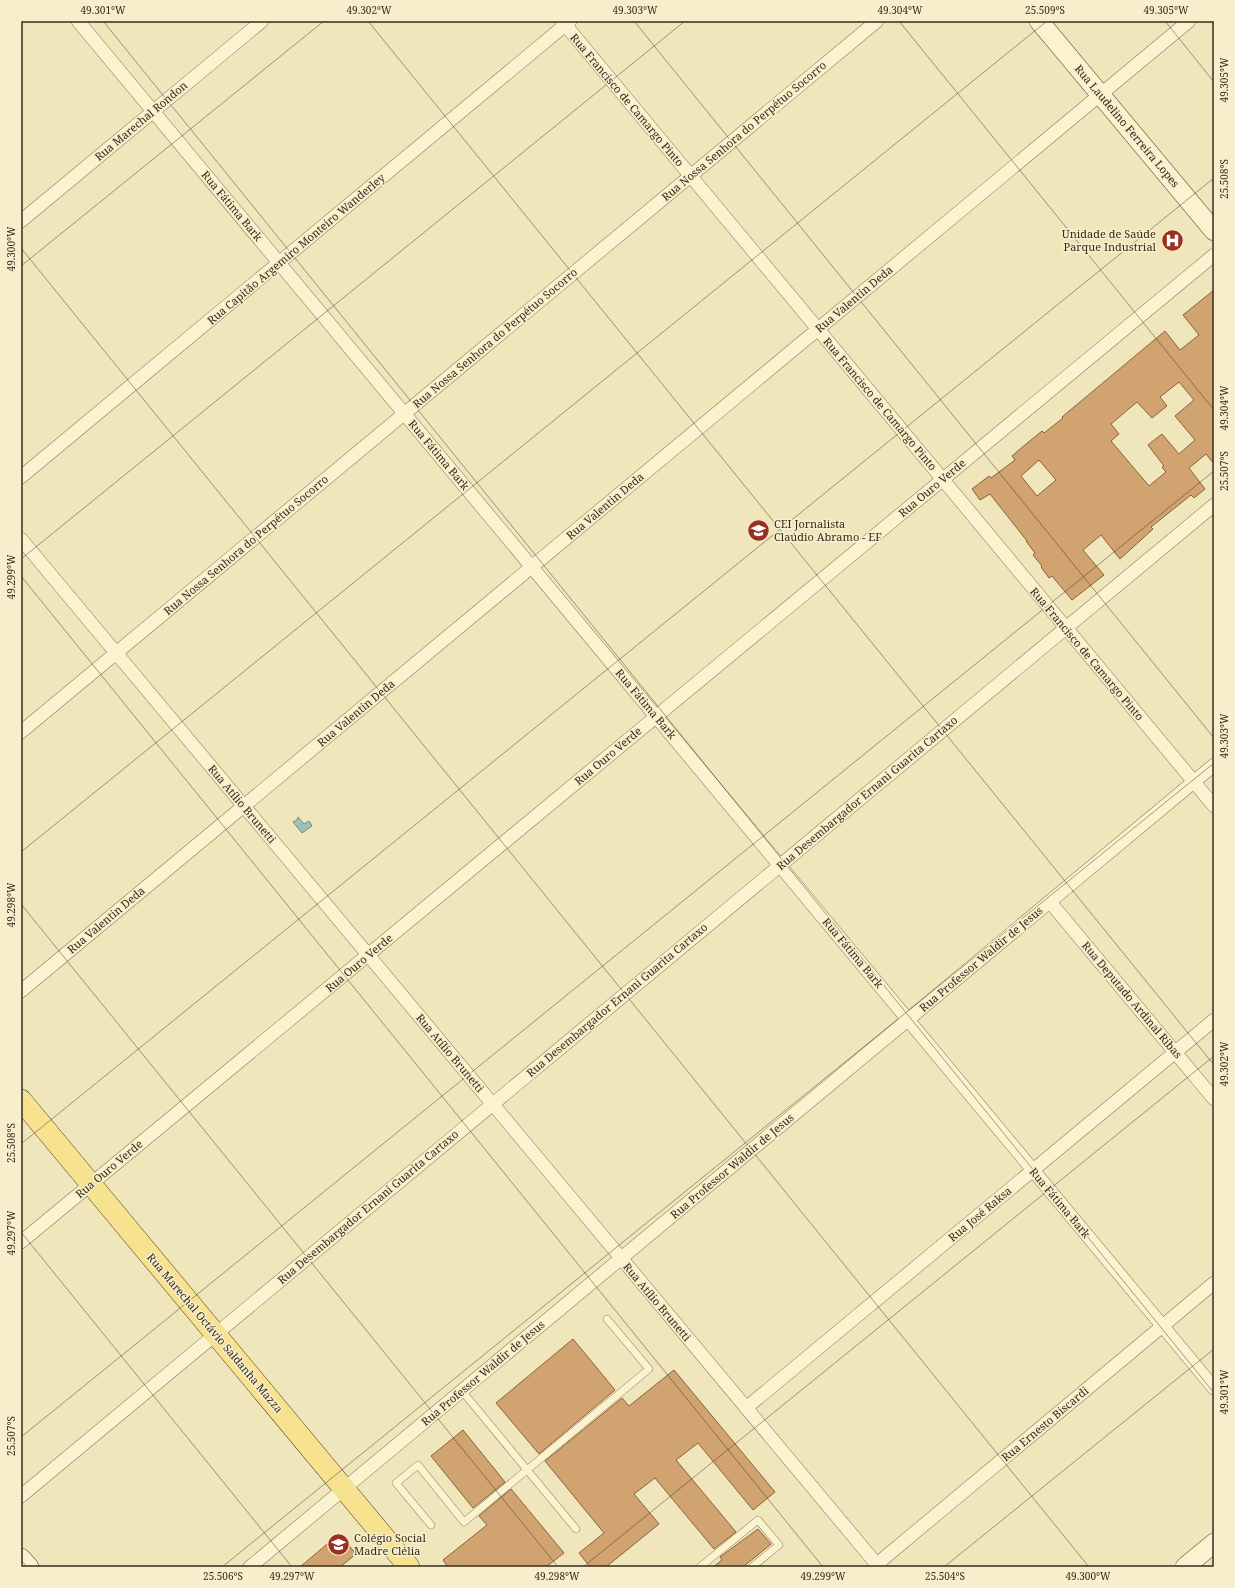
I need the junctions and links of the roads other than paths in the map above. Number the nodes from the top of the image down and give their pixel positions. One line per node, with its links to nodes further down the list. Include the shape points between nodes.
1 (78, 21): 8 (street, Rua Fátima Bark)
2 (262, 21): 8 (street, Rua Marechal Rondon)
3 (877, 21): 9 (street, Rua Nossa Senhora do Perpétuo Socorro)
4 (1039, 21): 7 (street, Rua Laudelino Ferreira Lopes)
5 (1189, 21): 7 (street, Rua Valentin Deda)
6 (566, 22): 9 (street, Rua Francisco de Camargo Pinto); 13 (street, Rua Capitão Argemiro Monteiro Wanderley)
7 (1100, 94): 11 (street, Rua Laudelino Ferreira Lopes); 14 (street, Rua Valentin Deda)
8 (153, 111): 10 (street, Rua Marechal Rondon); 13 (street, Rua Fátima Bark)
9 (690, 176): 14 (street, Rua Francisco de Camargo Pinto); 15 (street, Rua Nossa Senhora do Perpétuo Socorro)
10 (21, 221)
11 (1214, 231)
12 (1214, 255): 17 (street, Rua Ouro Verde)
13 (279, 263): 15 (street, Rua Fátima Bark); 16 (street, Rua Capitão Argemiro Monteiro Wanderley)
14 (818, 329): 17 (street, Rua Francisco de Camargo Pinto); 20 (street, Rua Valentin Deda)
15 (404, 414): 20 (street, Rua Fátima Bark); 22 (street, Rua Nossa Senhora do Perpétuo Socorro)
16 (21, 477)
17 (943, 480): 21 (street, Rua Francisco de Camargo Pinto); 23 (street, Rua Ouro Verde)
18 (1214, 505): 21 (street, Rua Desembargador Ernani Guarita Cartaxo)
19 (21, 538): 22 (street, Rua Atílio Brunetti)
20 (532, 567): 23 (street, Rua Fátima Bark); 27 (street, Rua Valentin Deda)
21 (1066, 628): 26 (street, Rua Francisco de Camargo Pinto); 29 (street, Rua Desembargador Ernani Guarita Cartaxo)
22 (116, 653): 24 (street, Rua Nossa Senhora do Perpétuo Socorro); 27 (street, Rua Atílio Brunetti)
23 (656, 716): 29 (street, Rua Fátima Bark); 31 (street, Rua Ouro Verde)
24 (21, 732)
25 (1214, 766): 26 (street, Rua Professor Waldir de Jesus)
26 (1194, 782): 28 (street, Rua Francisco de Camargo Pinto); 30 (street, Rua Professor Waldir de Jesus)
27 (244, 806): 31 (street, Rua Atílio Brunetti); 32 (street, Rua Valentin Deda)
28 (1214, 806)
29 (780, 865): 33 (street, Rua Fátima Bark); 38 (street, Rua Desembargador Ernani Guarita Cartaxo)
30 (1050, 902): 33 (street, Rua Professor Waldir de Jesus); 35 (street, Rua Deputado Ardinal Ribas)
31 (368, 955): 38 (street, Rua Atílio Brunetti); 40 (street, Rua Ouro Verde)
32 (21, 991)
33 (908, 1020): 39 (street, Rua Fátima Bark); 42 (street, Rua Professor Waldir de Jesus)
34 (1214, 1020): 35 (street, Rua José Raksa)
35 (1175, 1052): 36 (street, Rua Deputado Ardinal Ribas); 39 (street, Rua José Raksa)
36 (1214, 1099)
37 (21, 1100): 40 (main road, Rua Marechal Octávio Saldanha Mazza)
38 (493, 1104): 42 (street, Rua Atílio Brunetti); 46 (street, Rua Desembargador Ernani Guarita Cartaxo)
39 (1033, 1170): 45 (street, Rua Fátima Bark); 49 (street, Rua José Raksa)
40 (91, 1184): 41 (street, Rua Ouro Verde); 46 (main road, Rua Marechal Octávio Saldanha Mazza)
41 (21, 1242)
42 (621, 1258): 48 (street, Rua Professor Waldir de Jesus); 49 (street, Rua Atílio Brunetti)
43 (1214, 1284): 45 (street, Rua Ernesto Biscardi)
44 (607, 1318): 50 (lane, via 649,1369)
45 (1163, 1326): 47 (street, Rua Fátima Bark); 57 (street, Rua Ernesto Biscardi)
46 (216, 1334): 51 (main road, Rua Marechal Octávio Saldanha Mazza); 52 (street, Rua Desembargador Ernani Guarita Cartaxo)
47 (1214, 1388)
48 (462, 1391): 50 (lane); 51 (street, Rua Professor Waldir de Jesus)
49 (746, 1408): 57 (street, Rua Atílio Brunetti)
50 (527, 1470): 53 (lane, via 464,1522 418,1465 396,1483); 54 (lane)
51 (344, 1489): 59 (street, Rua Professor Waldir de Jesus); 60 (main road, Rua Marechal Octávio Saldanha Mazza)
52 (21, 1496)
53 (431, 1525)
54 (576, 1529)
55 (1214, 1543): 63 (street)
56 (21, 1558): 58 (street)
57 (878, 1566)
58 (29, 1567)
59 (250, 1567)
60 (409, 1567)
61 (700, 1567): 62 (lane, via 758,1520 779,1545)
62 (752, 1567)
63 (1185, 1567)

